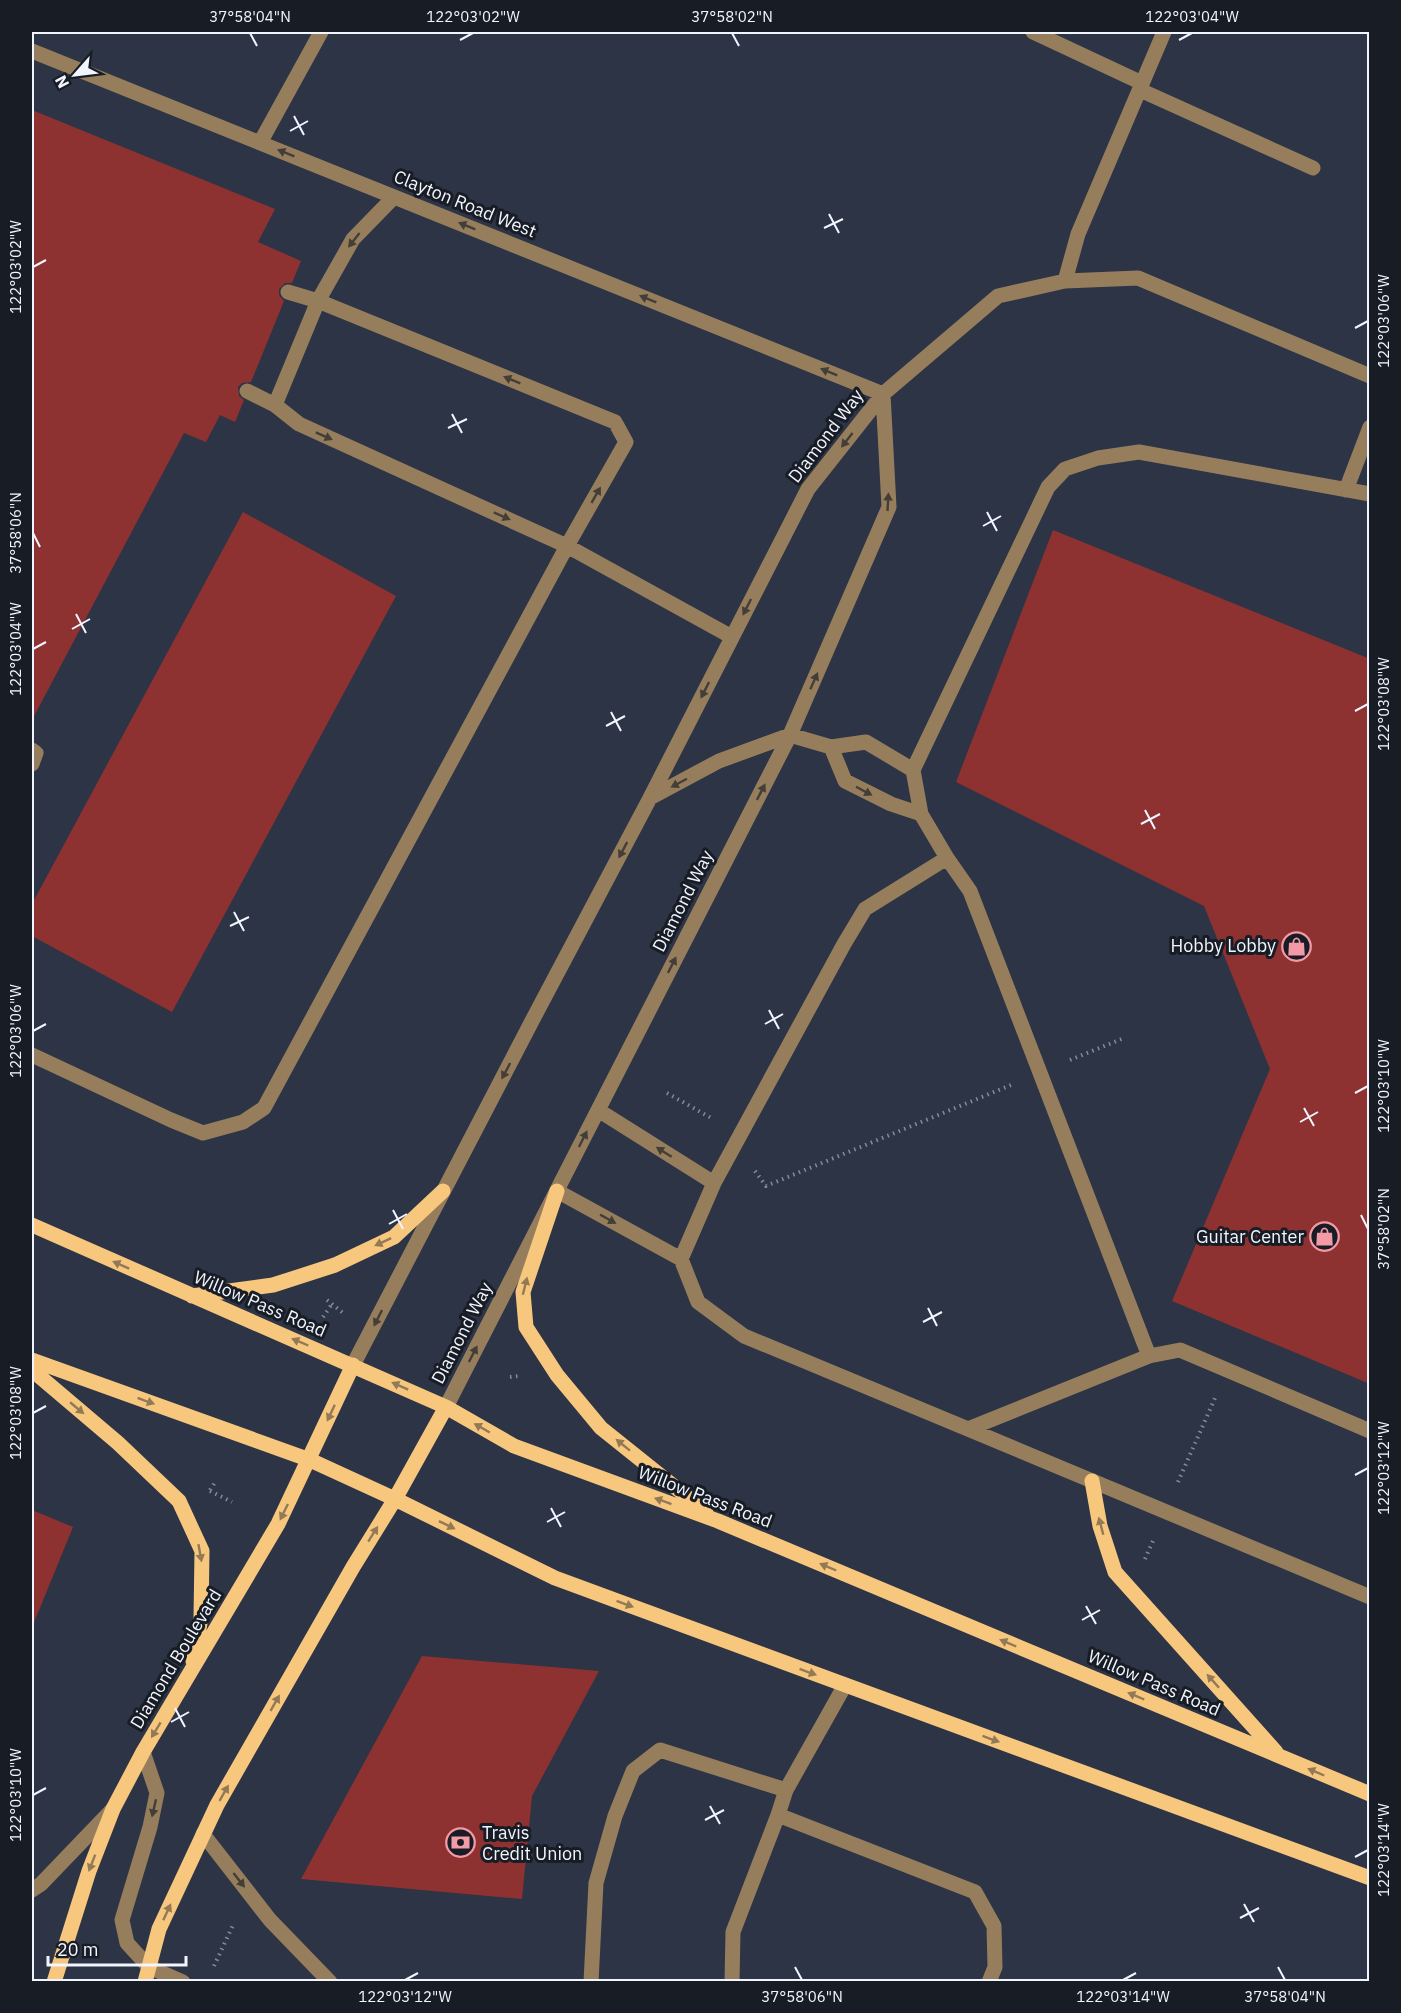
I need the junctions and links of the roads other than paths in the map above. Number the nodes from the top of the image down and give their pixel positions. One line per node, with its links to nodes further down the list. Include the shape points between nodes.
1 (321, 32): 6 (street)
2 (1033, 32): 5 (street)
3 (1164, 32): 5 (street)
4 (32, 51): 6 (street, Clayton Road West)
5 (1141, 86): 7 (street); 9 (street, via 1078,234)
6 (260, 143): 8 (street, Clayton Road West, one-way to 6)
7 (1313, 168)
8 (394, 196): 11 (street, one-way to 11, via 353,239); 14 (street, Clayton Road West, one-way to 8)
9 (1065, 281): 12 (street, Diamond Way, via 1138,278); 14 (street, Diamond Way, via 998,296)
10 (288, 292): 11 (street)
11 (318, 301): 15 (street); 19 (street, one-way to 11, via 626,442 615,422)
12 (1370, 376)
13 (247, 392): 15 (street)
14 (883, 394): 20 (street, Diamond Way, one-way to 20, via 808,489); 21 (street, Diamond Way, one-way to 14, via 889,507)
15 (275, 405): 19 (street, one-way to 19, via 299,424)
16 (1370, 427): 17 (street)
17 (1346, 490): 18 (street); 25 (street, via 1139,452 1098,458 1065,469 1048,487)
18 (1370, 494)
19 (567, 546): 20 (street); 29 (street, via 264,1108 243,1122 202,1132)
20 (732, 637): 26 (street, Diamond Way, one-way to 26)
21 (790, 735): 22 (street); 26 (street, one-way to 26, via 719,761); 30 (street, Diamond Way, one-way to 21)
22 (831, 747): 25 (street, via 866,742); 27 (street, one-way to 27, via 845,781)
23 (32, 750): 24 (street, via 36,753)
24 (32, 764)
25 (914, 770): 27 (street)
26 (650, 798): 32 (street, Diamond Way, one-way to 32)
27 (921, 814): 28 (street)
28 (947, 858): 31 (street, via 865,909); 37 (street, via 970,891)
29 (32, 1055)
30 (598, 1110): 31 (street, one-way to 30); 33 (street, Diamond Way, one-way to 30)
31 (714, 1183): 35 (street)
32 (443, 1191): 36 (main road, one-way to 36, via 394,1237 335,1265 273,1285); 39 (street, Diamond Way, one-way to 39)
33 (557, 1191): 35 (street, one-way to 35); 41 (street, Diamond Way, one-way to 33); 47 (main road, one-way to 33, via 601,1428 557,1376 526,1327 523,1292)
34 (32, 1225): 36 (main road, Willow Pass Road, one-way to 34)
35 (681, 1259): 42 (street, via 698,1302 744,1336)
36 (190, 1296): 39 (main road, Willow Pass Road, one-way to 36)
37 (1149, 1356): 42 (street); 43 (street, via 1180,1350)
38 (32, 1360): 44 (main road, one-way to 44)
39 (353, 1365): 41 (main road, Willow Pass Road, one-way to 39); 44 (main road, Diamond Boulevard, one-way to 44)
40 (32, 1370): 49 (main road, one-way to 49, via 118,1443 179,1502 202,1551 201,1618)
41 (446, 1407): 46 (main road); 47 (main road, Willow Pass Road, one-way to 41, via 514,1446)
42 (968, 1429): 45 (street)
43 (1370, 1431)
44 (310, 1460): 46 (main road); 49 (main road, Diamond Boulevard, one-way to 49, via 273,1534)
45 (1092, 1481): 48 (street); 52 (main road, one-way to 45, via 1115,1572 1100,1526)
46 (395, 1499): 50 (main road, one-way to 50, via 555,1578); 57 (main road, one-way to 46)
47 (717, 1521): 52 (main road, Willow Pass Road, one-way to 47)
48 (1370, 1597)
49 (190, 1672): 51 (main road, Diamond Boulevard, one-way to 51)
50 (845, 1685): 53 (street); 58 (main road, one-way to 58)
51 (143, 1752): 55 (main road, Diamond Boulevard); 60 (street, one-way to 60, via 157,1793 122,1920 127,1943)
52 (1280, 1756): 54 (main road, Willow Pass Road, one-way to 52)
53 (786, 1790): 56 (street); 64 (street, via 660,1750 633,1771 596,1883)
54 (1370, 1794)
55 (113, 1809): 59 (street); 61 (main road, Diamond Boulevard, one-way to 61)
56 (778, 1815): 65 (street, via 733,1932); 66 (street, via 975,1892 994,1926 995,1967)
57 (203, 1834): 60 (main road, one-way to 57, via 159,1929); 63 (street, one-way to 63, via 270,1920)
58 (1370, 1878)
59 (32, 1890)
60 (147, 1974): 62 (street)
61 (54, 1982)
62 (183, 1982)
63 (330, 1982)
64 (591, 1982)
65 (732, 1982)
66 (989, 1982)

